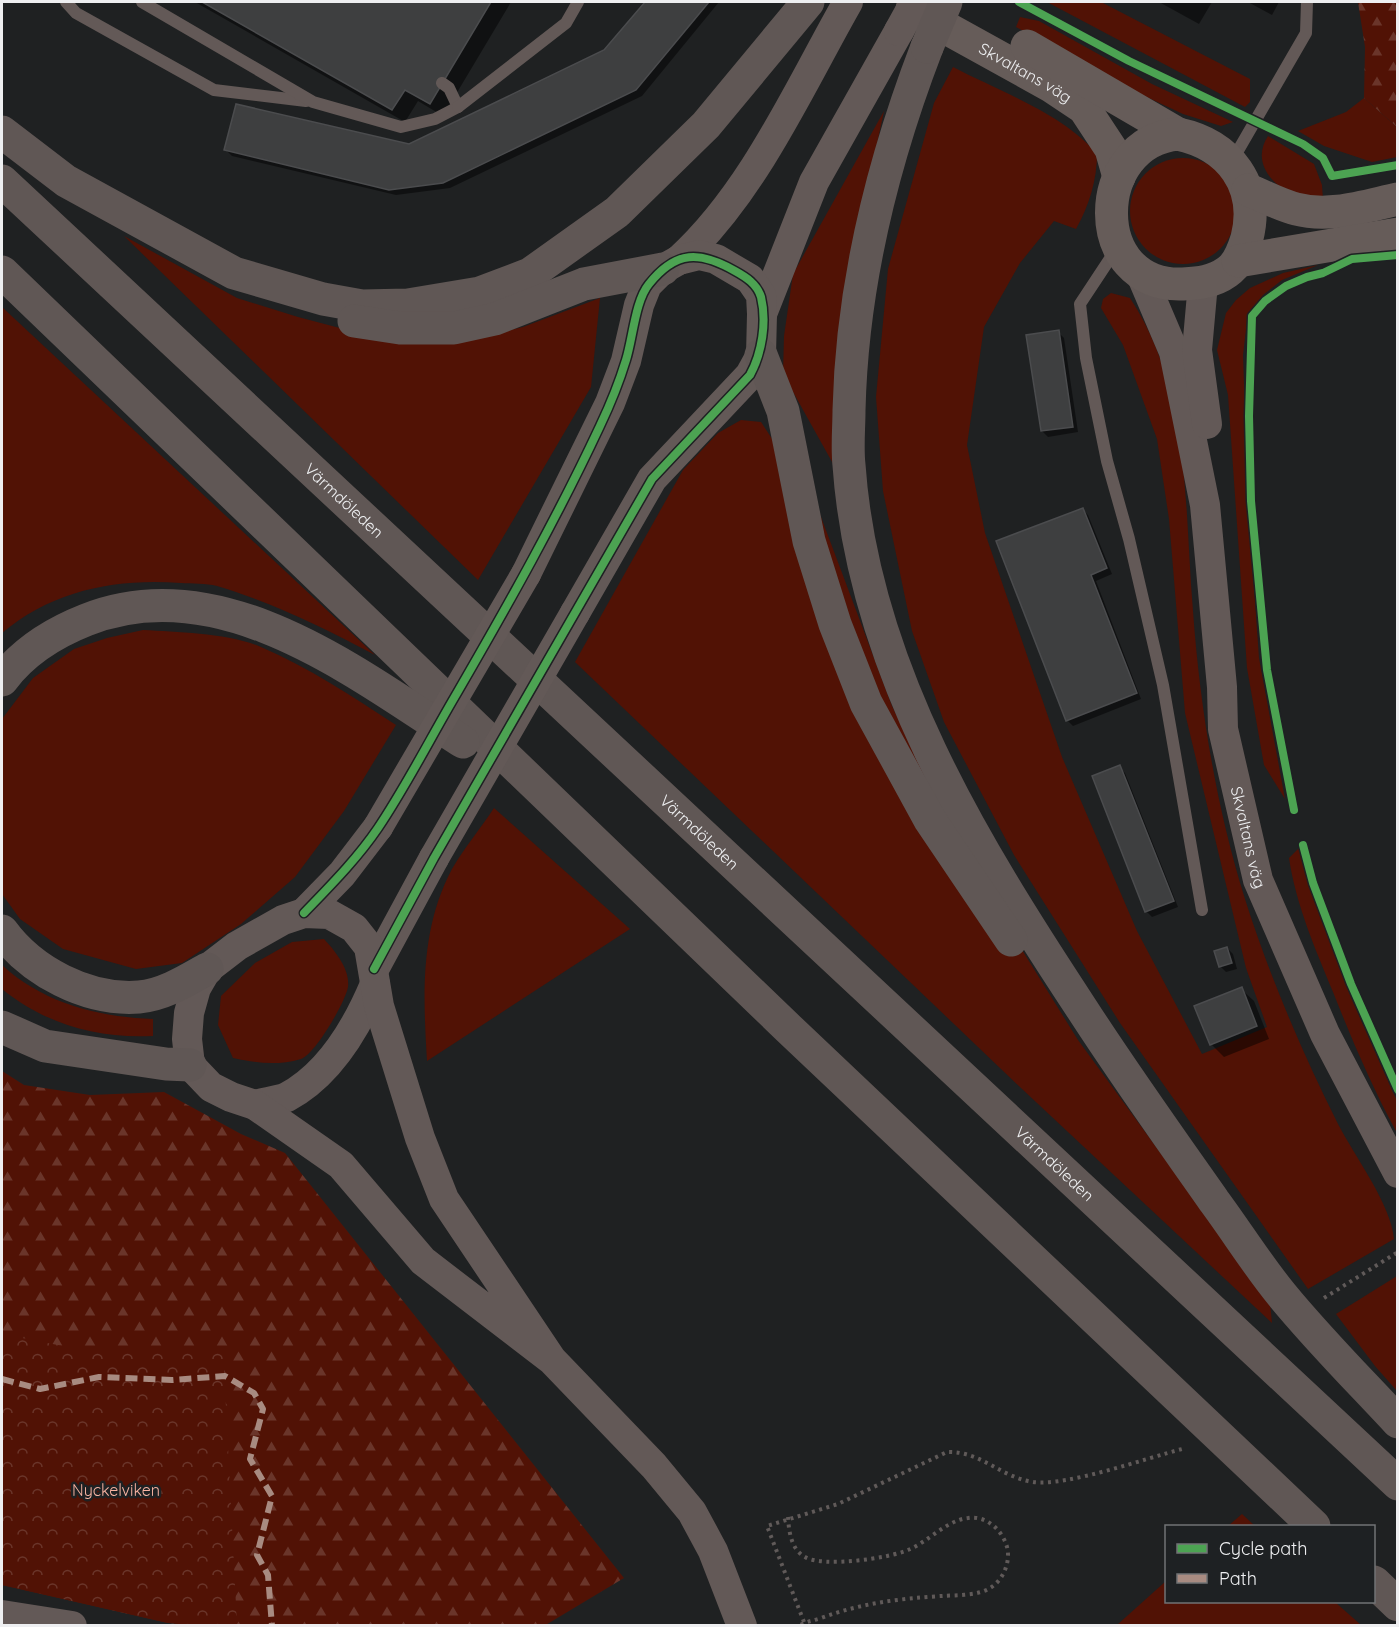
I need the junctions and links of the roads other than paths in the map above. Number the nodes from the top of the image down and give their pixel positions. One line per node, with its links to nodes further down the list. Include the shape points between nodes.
1 (66, 2): 11 (lane, via 76,13 214,90)
2 (142, 2): 11 (lane)
3 (579, 2): 12 (lane, via 566,23)
4 (808, 2): 26 (highway, via 706,125 617,212 530,274 480,293 408,305 362,306)
5 (848, 2): 23 (street, via 758,162 695,246)
6 (915, 2): 9 (street, bridge)
7 (945, 2): 14 (main road, Skvaltans väg, via 1090,81); 40 (highway, bridge, via 909,94 882,182 861,273 850,370 849,452 857,527 882,629 910,707 958,806 1016,909)
8 (1306, 2): 15 (lane, via 1306,33)
9 (899, 16): 16 (main road, Skvaltans väg, via 1051,86 1084,108 1111,149); 28 (street, via 814,182)
10 (442, 83): 12 (lane, via 449,88)
11 (313, 102): 12 (lane, via 401,127 435,119)
12 (458, 107)
13 (2, 132): 26 (highway, via 66,181)
14 (1178, 135): 15 (main road, Skvaltans väg, via 1211,146); 16 (main road, Skvaltans väg, via 1156,139 1134,156)
15 (1232, 162): 18 (main road, Skvaltans väg)
16 (1119, 177): 21 (main road, Skvaltans väg, via 1110,209)
17 (2, 181): 45 (highway, Värmdöleden)
18 (1248, 190): 19 (main road, via 1296,209 1319,212); 22 (main road, Skvaltans väg, via 1250,222)
19 (1398, 198)
20 (1398, 234): 22 (main road)
21 (1118, 247): 25 (main road, Skvaltans väg); 33 (lane, via 1080,304 1086,358 1107,461 1163,685)
22 (1238, 261): 27 (main road, Skvaltans väg, via 1218,278)
23 (671, 264): 26 (highway, via 584,284 495,319 454,328 400,328 343,319); 28 (street, via 699,255 716,260 750,279 760,296); 34 (street, bridge, via 647,285 610,403 526,574 378,827 342,874)
24 (2, 272): 32 (highway)
25 (1140, 272): 27 (main road, Skvaltans väg, via 1174,284); 30 (street, Skvaltans väg, via 1174,352)
26 (234, 273)
27 (1203, 283): 30 (street, Skvaltans väg, via 1197,350 1210,441)
28 (762, 314): 29 (street)
29 (761, 355): 37 (street, bridge, via 750,375 652,479 434,858); 40 (highway, via 783,411 809,541 835,624 866,703 930,820 1031,969)
30 (1206, 505): 42 (street, Skvaltans väg, via 1223,729 1258,880 1325,1034)
31 (2, 680): 32 (highway, via 34,647 106,612 153,605 202,607 269,628 337,660)
32 (545, 795): 46 (highway)
33 (1202, 910)
34 (304, 913): 36 (street, via 237,946); 37 (street, via 329,914 354,928 369,947)
35 (2, 931): 36 (highway, via 35,964 70,985 104,995 139,997 177,987)
36 (207, 969): 39 (street, via 189,1013)
37 (375, 977): 41 (street, via 365,1009 344,1044 321,1071 286,1097); 43 (street, via 420,1138 444,1199)
38 (2, 1027): 39 (highway, via 45,1046 166,1065)
39 (190, 1065): 41 (street, via 211,1087)
40 (1128, 1080): 44 (highway, via 1282,1295)
41 (255, 1105): 43 (street, via 341,1166 423,1261)
42 (1398, 1173)
43 (552, 1360): 51 (street, via 654,1466 692,1512 713,1551)
44 (1398, 1422)
45 (1398, 1484)
46 (1312, 1525)
47 (1375, 1583): 48 (highway)
48 (1398, 1605)
49 (2, 1615): 50 (street)
50 (72, 1626)
51 (742, 1626)

